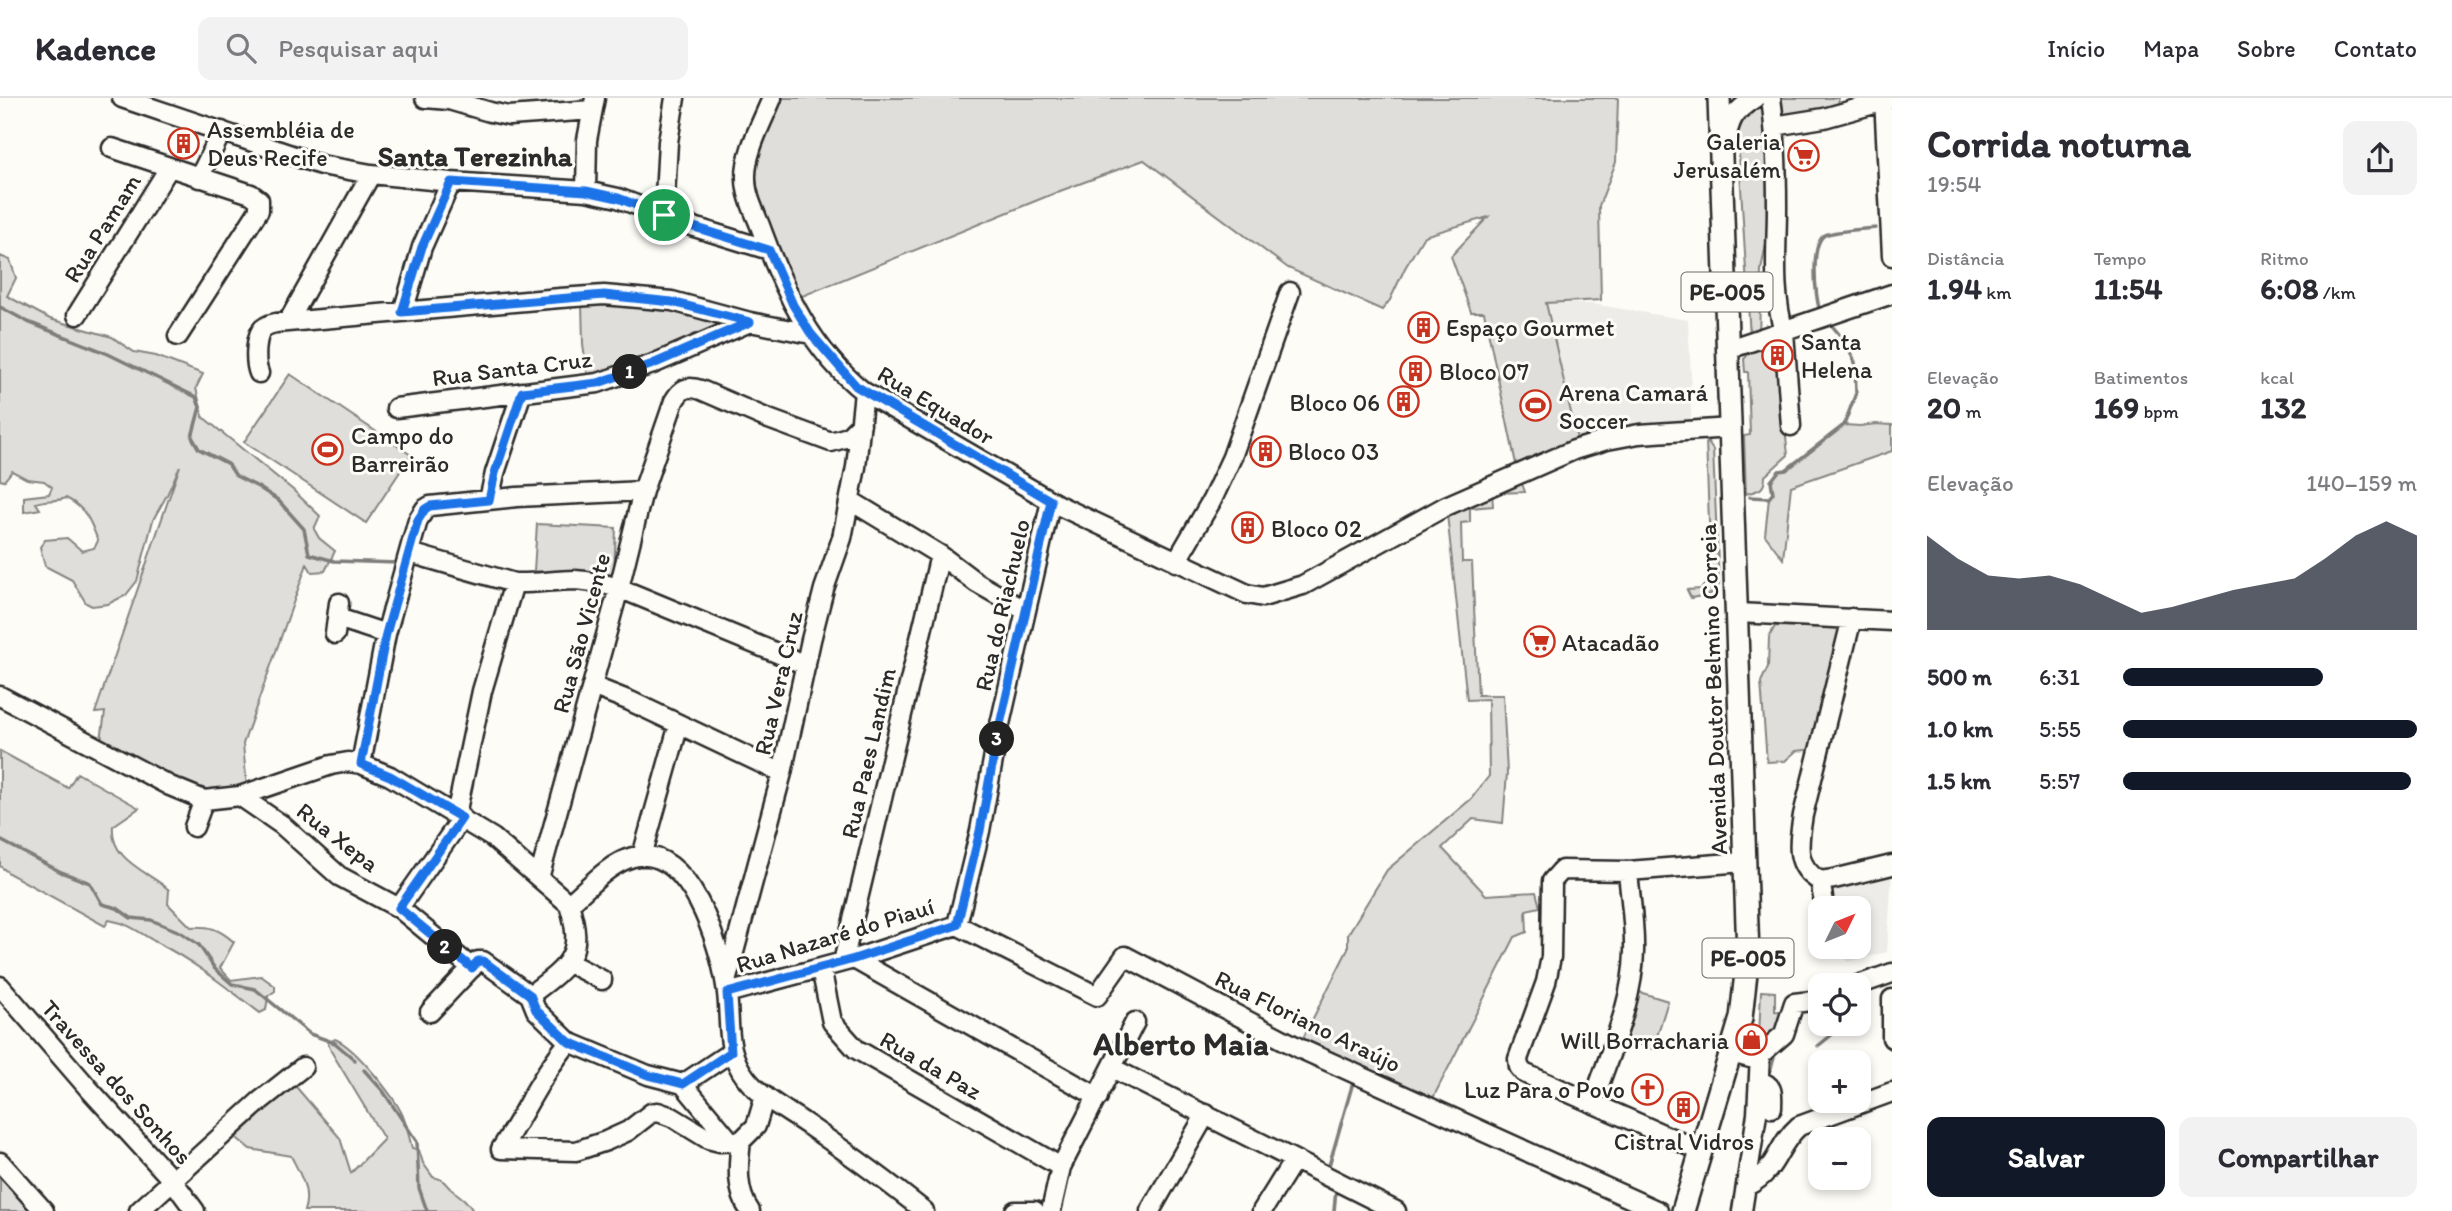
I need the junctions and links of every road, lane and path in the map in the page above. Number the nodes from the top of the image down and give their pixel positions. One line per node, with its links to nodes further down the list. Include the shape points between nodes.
1 (122, 98): 11 (street)
2 (425, 98): 9 (street, via 509,116)
3 (675, 98): 19 (street)
4 (772, 98): 20 (street, Rua Equador, via 746,180)
5 (1721, 98): 8 (street); 13 (main road, Avenida Doutor Belmino Correia / PE-005)
6 (1887, 100): 10 (street); 21 (street)
7 (1769, 101): 10 (street)
8 (1748, 102): 13 (street, Avenida Doutor Belmino Correia, via 1729,124)
9 (593, 104): 18 (street)
10 (1774, 126): 28 (street, via 1775,263)
11 (222, 131): 15 (street, via 321,165); 16 (street)
12 (112, 148): 14 (street)
13 (1722, 157): 31 (main road, Avenida Doutor Belmino Correia / PE-005)
14 (169, 168): 16 (street); 25 (street, Rua Pamam)
15 (371, 174): 17 (street); 26 (street)
16 (199, 178): 30 (street, via 251,194 259,200 259,210)
17 (451, 182): 18 (street); 24 (street, via 422,247)
18 (586, 191): 19 (street)
19 (664, 215): 20 (street)
20 (769, 250): 29 (street, Rua Equador)
21 (1892, 256)
22 (1290, 292): 45 (street, via 1232,457)
23 (1892, 294): 28 (street)
24 (402, 312): 26 (street); 27 (street, via 604,295 672,302)
25 (77, 315)
26 (288, 322): 32 (street, via 261,331 256,359)
27 (750, 322): 29 (street); 33 (street, Rua Santa Cruz, via 598,383)
28 (1784, 332): 31 (street); 37 (street)
29 (811, 334): 34 (street, Rua Equador)
30 (178, 336)
31 (1729, 349): 38 (main road, Avenida Doutor Belmino Correia / PE-005)
32 (259, 373)
33 (522, 392): 35 (street, Rua Santa Cruz); 40 (street)
34 (864, 392): 36 (street, Rua Vera Cruz); 42 (street, Rua Equador)
35 (396, 408)
36 (861, 424): 39 (street, Rua São Vicente, via 848,437 831,442 692,387 680,391 674,401); 41 (street, Rua Vera Cruz)
37 (1791, 426)
38 (1731, 428): 45 (street, Rua Equador, via 1639,434 1574,450 1446,506 1303,585 1270,596 1247,594); 49 (main road, Avenida Doutor Belmino Correia / PE-005)
39 (643, 491): 40 (street); 47 (street, Rua São Vicente)
40 (489, 500): 43 (street, via 425,509)
41 (851, 501): 44 (street); 54 (street, Rua Vera Cruz)
42 (1051, 501): 45 (street, Rua Equador); 48 (street, Rua do Riachuelo)
43 (410, 553): 46 (street); 53 (street)
44 (940, 555): 48 (street); 74 (street, Rua Paes Landim)
45 (1176, 562)
46 (514, 583): 47 (street, via 577,580); 62 (street, via 482,691)
47 (619, 588): 54 (street); 55 (street, Rua São Vicente)
48 (1026, 611): 73 (street, Rua do Riachuelo)
49 (1738, 613): 50 (street); 65 (main road, Avenida Doutor Belmino Correia / PE-005)
50 (1852, 618): 52 (street); 69 (street, via 1798,843 1802,865)
51 (338, 619): 53 (street)
52 (1892, 621)
53 (386, 634): 58 (street)
54 (806, 665): 59 (street, Rua Vera Cruz)
55 (592, 686): 57 (street); 68 (street, Rua São Vicente)
56 (0, 696): 61 (street)
57 (679, 724): 59 (street); 64 (street)
58 (361, 764): 60 (street, via 320,768); 62 (street)
59 (782, 773): 82 (street, Rua Vera Cruz)
60 (240, 796): 61 (street); 72 (street, Rua Xepa, via 282,825 339,876)
61 (204, 800): 63 (street)
62 (459, 817): 68 (street, via 493,838); 72 (street)
63 (194, 827)
64 (642, 856): 71 (street, via 612,868); 82 (street, via 654,857 692,888 704,908)
65 (1744, 862): 67 (street); 91 (main road, Avenida Doutor Belmino Correia / PE-005, via 1746,978)
66 (1892, 865): 69 (street)
67 (1628, 871): 100 (street, via 1633,969); 100 (street, via 1562,870 1552,881 1551,957 1518,1059 1524,1073)
68 (539, 878): 71 (street)
69 (1820, 881): 70 (street)
70 (1823, 896)
71 (569, 904): 75 (street, via 576,927)
72 (399, 908): 76 (street, Rua Xepa)
73 (957, 925): 74 (street, Rua Nazaré do Piauí); 122 (street, Rua Floriano Araújo, via 1097,996 1125,956 1301,1048)
74 (848, 960): 77 (street, Rua Nazaré do Piauí); 99 (street)
75 (569, 963): 79 (street); 85 (street)
76 (475, 964): 85 (street, Rua Xepa, via 483,961); 86 (street)
77 (821, 968): 82 (street, Rua Nazaré do Piauí); 107 (street, Rua da Paz, via 832,1022 856,1049)
78 (1892, 973): 80 (street)
79 (602, 980)
80 (1871, 980)
81 (0, 986): 108 (street, Travessa dos Sonhos)
82 (727, 987): 90 (street)
83 (1892, 999): 88 (street)
84 (1808, 1001): 92 (street, via 1794,1003 1784,1034)
85 (530, 1008): 89 (street, Rua Xepa)
86 (430, 1012)
87 (1135, 1022): 94 (street)
88 (1892, 1038)
89 (569, 1042): 96 (street, Rua Xepa, via 648,1075); 103 (street, via 501,1149 576,1151 628,1131 658,1112 673,1116 708,1139)
90 (731, 1052): 96 (street); 98 (street, via 748,1081)
91 (1731, 1053): 92 (street, via 1750,1058); 104 (main road, Avenida Doutor Belmino Correia / PE-005)
92 (1760, 1055): 95 (street)
93 (303, 1067): 108 (street)
94 (1112, 1068): 99 (street); 102 (street)
95 (1759, 1081): 101 (street, via 1772,1088); 109 (street)
96 (683, 1084): 103 (street)
97 (1892, 1092): 109 (street, via 1799,1126 1770,1170)
98 (765, 1096): 103 (street, via 756,1126); 115 (street)
99 (1098, 1097): 107 (street)
100 (1593, 1102): 104 (street)
101 (1772, 1108)
102 (1206, 1114): 105 (street); 119 (street)
103 (736, 1142): 111 (street)
104 (1701, 1151): 123 (main road, Avenida Doutor Belmino Correia / PE-005)
105 (1294, 1160): 110 (street, via 1340,1183); 120 (street)
106 (0, 1162): 112 (street)
107 (1061, 1167): 118 (street)
108 (173, 1181): 113 (street); 114 (street, Travessa dos Sonhos)
109 (1747, 1186): 124 (street)
110 (1369, 1205): 121 (street)
111 (742, 1208)
112 (44, 1211)
113 (139, 1211)
114 (195, 1211)
115 (924, 1211)
116 (1016, 1211): 117 (street)
117 (1035, 1211)
118 (1051, 1211)
119 (1150, 1211)
120 (1262, 1211)
121 (1396, 1211)
122 (1657, 1211)
123 (1684, 1211)
124 (1742, 1211)

